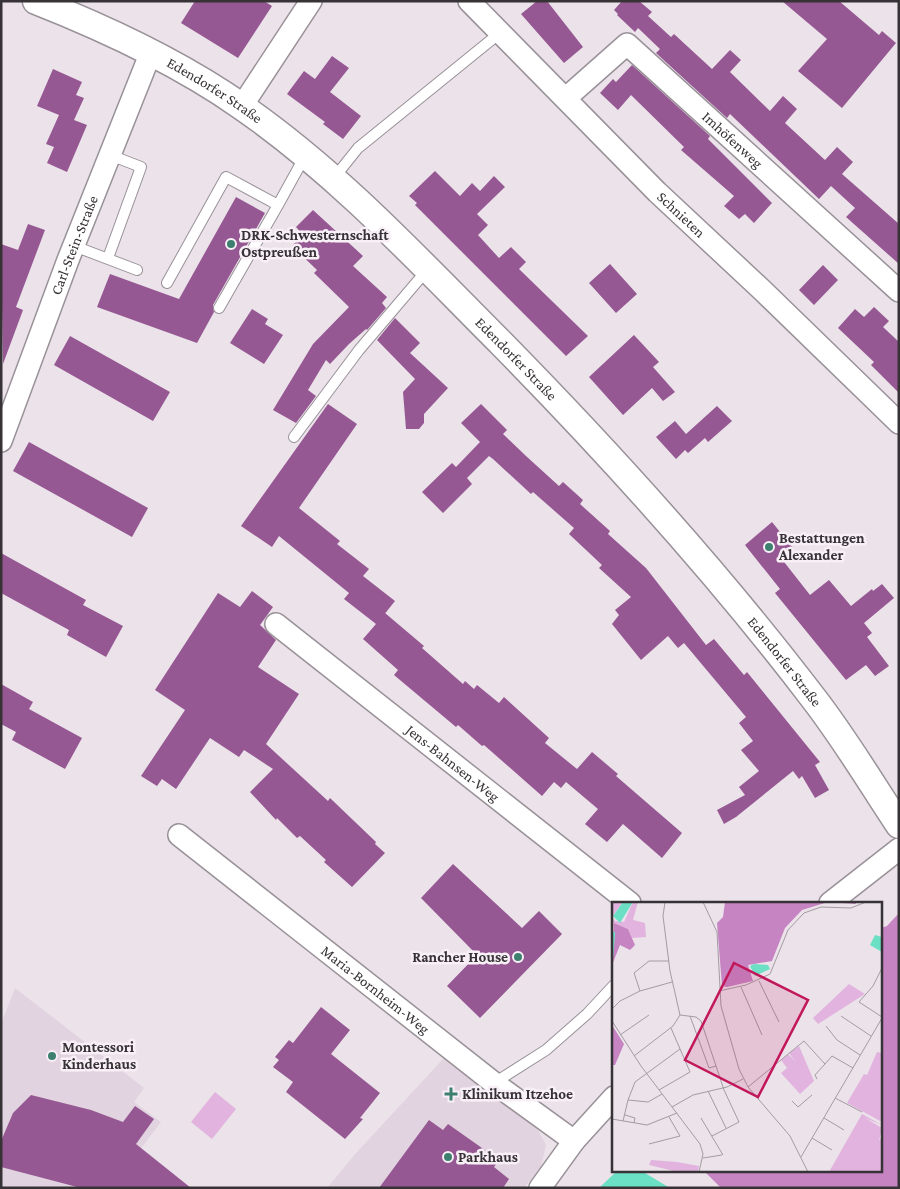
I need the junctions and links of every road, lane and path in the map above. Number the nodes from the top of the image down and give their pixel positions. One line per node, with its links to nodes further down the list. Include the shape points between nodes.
1 (36, 1): 5 (street, Edendorfer Straße)
2 (311, 1): 7 (street)
3 (469, 1): 4 (street, Schnieten)
4 (501, 32): 6 (street, Schnieten); 10 (lane, via 358,148)
5 (151, 52): 7 (street, Edendorfer Straße); 8 (street, Carl-Stein-Straße)
6 (566, 98): 17 (street, Imhöfenweg, via 627,44); 19 (street, Schnieten, via 657,192)
7 (242, 106): 9 (street, Edendorfer Straße)
8 (110, 155): 12 (street, Carl-Stein-Straße); 13 (lane, via 141,167)
9 (306, 155): 10 (street, Edendorfer Straße); 11 (lane)
10 (334, 178): 15 (street, Edendorfer Straße)
11 (278, 205): 16 (lane, via 226,177); 18 (lane)
12 (74, 246): 13 (lane); 21 (street, Carl-Stein-Straße)
13 (108, 258): 14 (lane)
14 (137, 270)
15 (427, 270): 20 (lane, via 359,350); 23 (street, Edendorfer Straße, via 582,425 668,521 814,700)
16 (167, 283)
17 (899, 291)
18 (219, 308)
19 (899, 423)
20 (294, 437)
21 (1, 440)
22 (276, 624): 26 (street, Jens-Bahnsen-Weg)
23 (899, 825)
24 (179, 835): 29 (street, Maria-Bornheim-Weg)
25 (899, 849): 27 (street)
26 (629, 902)
27 (831, 902)
28 (612, 987): 29 (lane, via 546,1050)
29 (494, 1083): 31 (street, Maria-Bornheim-Weg)
30 (612, 1099): 31 (street)
31 (574, 1141): 32 (street)
32 (540, 1188)

